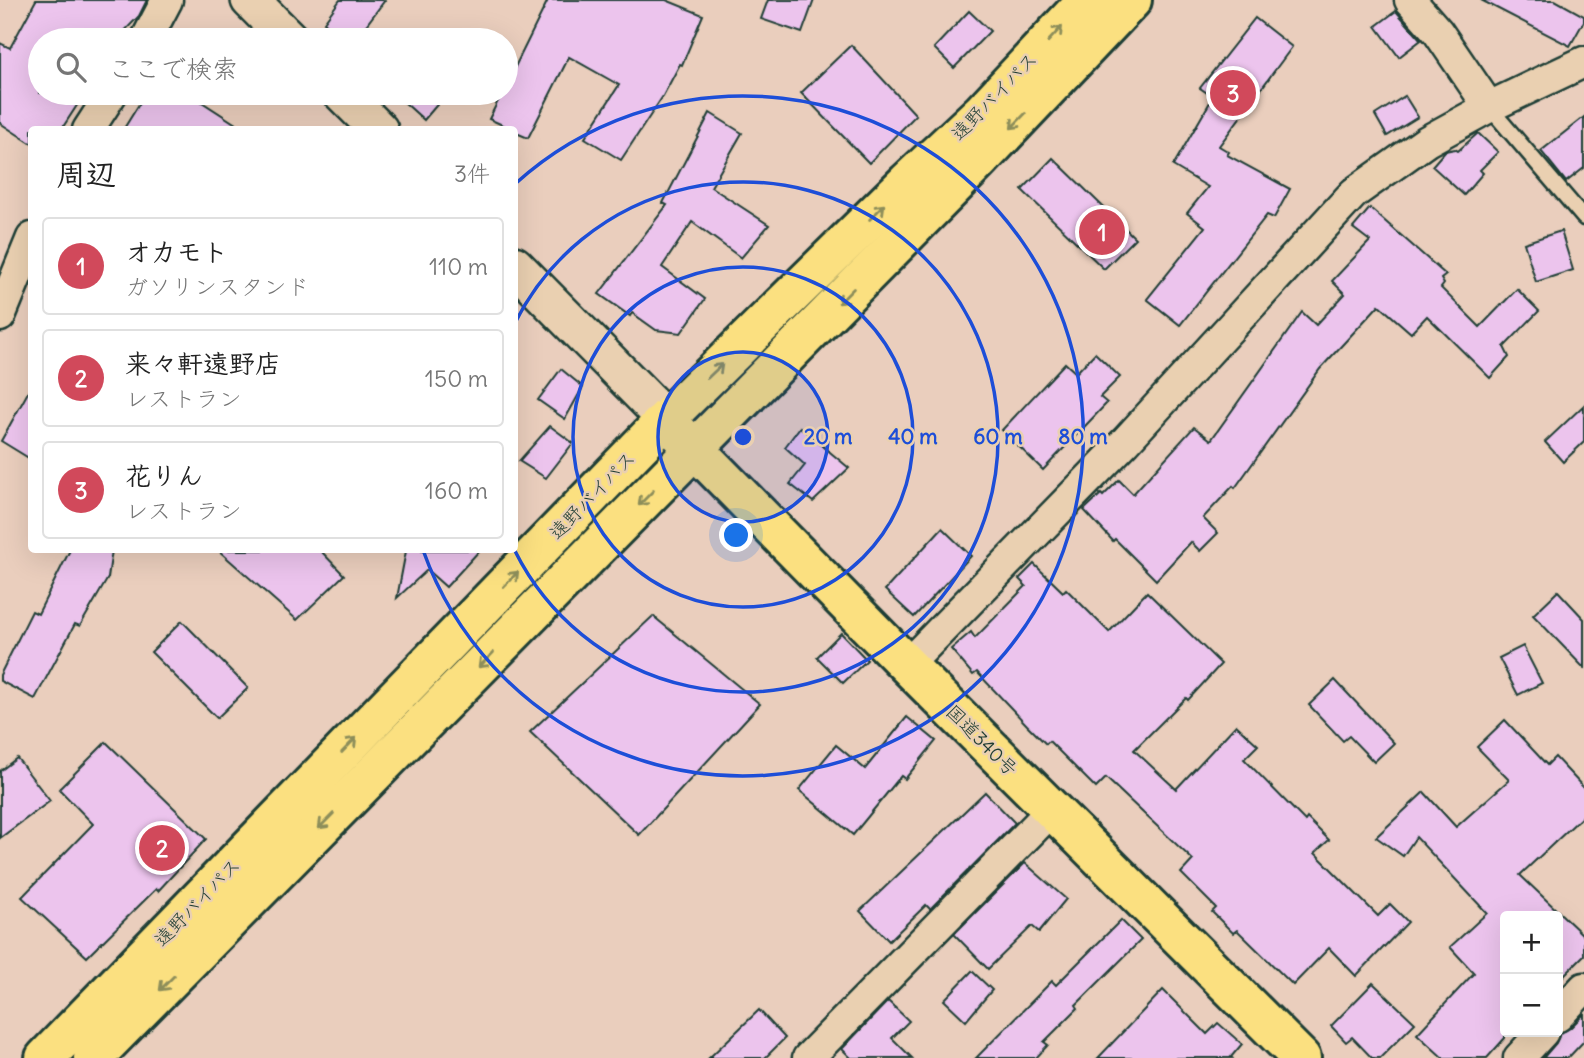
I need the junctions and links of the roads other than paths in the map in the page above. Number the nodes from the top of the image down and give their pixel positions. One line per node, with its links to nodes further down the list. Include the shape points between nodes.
1 (167, 0): 6 (street)
2 (250, 0): 7 (street)
3 (1087, 0): 18 (highway, 遠野バイパス, one-way to 3, via 982,112)
4 (1132, 0): 19 (highway, 遠野バイパス, one-way to 19)
5 (1410, 0): 11 (street)
6 (152, 28)
7 (278, 28)
8 (1584, 62): 11 (street)
9 (104, 105): 12 (street)
10 (354, 105): 13 (street)
11 (1489, 107): 14 (lane); 20 (street, via 1427,141 1354,193 1126,441)
12 (90, 126)
13 (375, 126)
14 (1584, 218)
15 (28, 248): 17 (street)
16 (518, 269): 18 (street)
17 (0, 317)
18 (666, 419): 19 (highway, 国道340号); 25 (highway, 遠野バイパス, one-way to 18)
19 (694, 449): 20 (highway, 国道340号); 26 (highway, 遠野バイパス, one-way to 26)
20 (907, 665): 21 (highway, 国道340号)
21 (1052, 810): 27 (street); 28 (highway, 国道340号)
22 (1584, 988): 23 (street)
23 (1563, 1011)
24 (1538, 1037): 29 (street)
25 (45, 1058)
26 (93, 1058)
27 (808, 1058)
28 (1301, 1058)
29 (1518, 1058)

